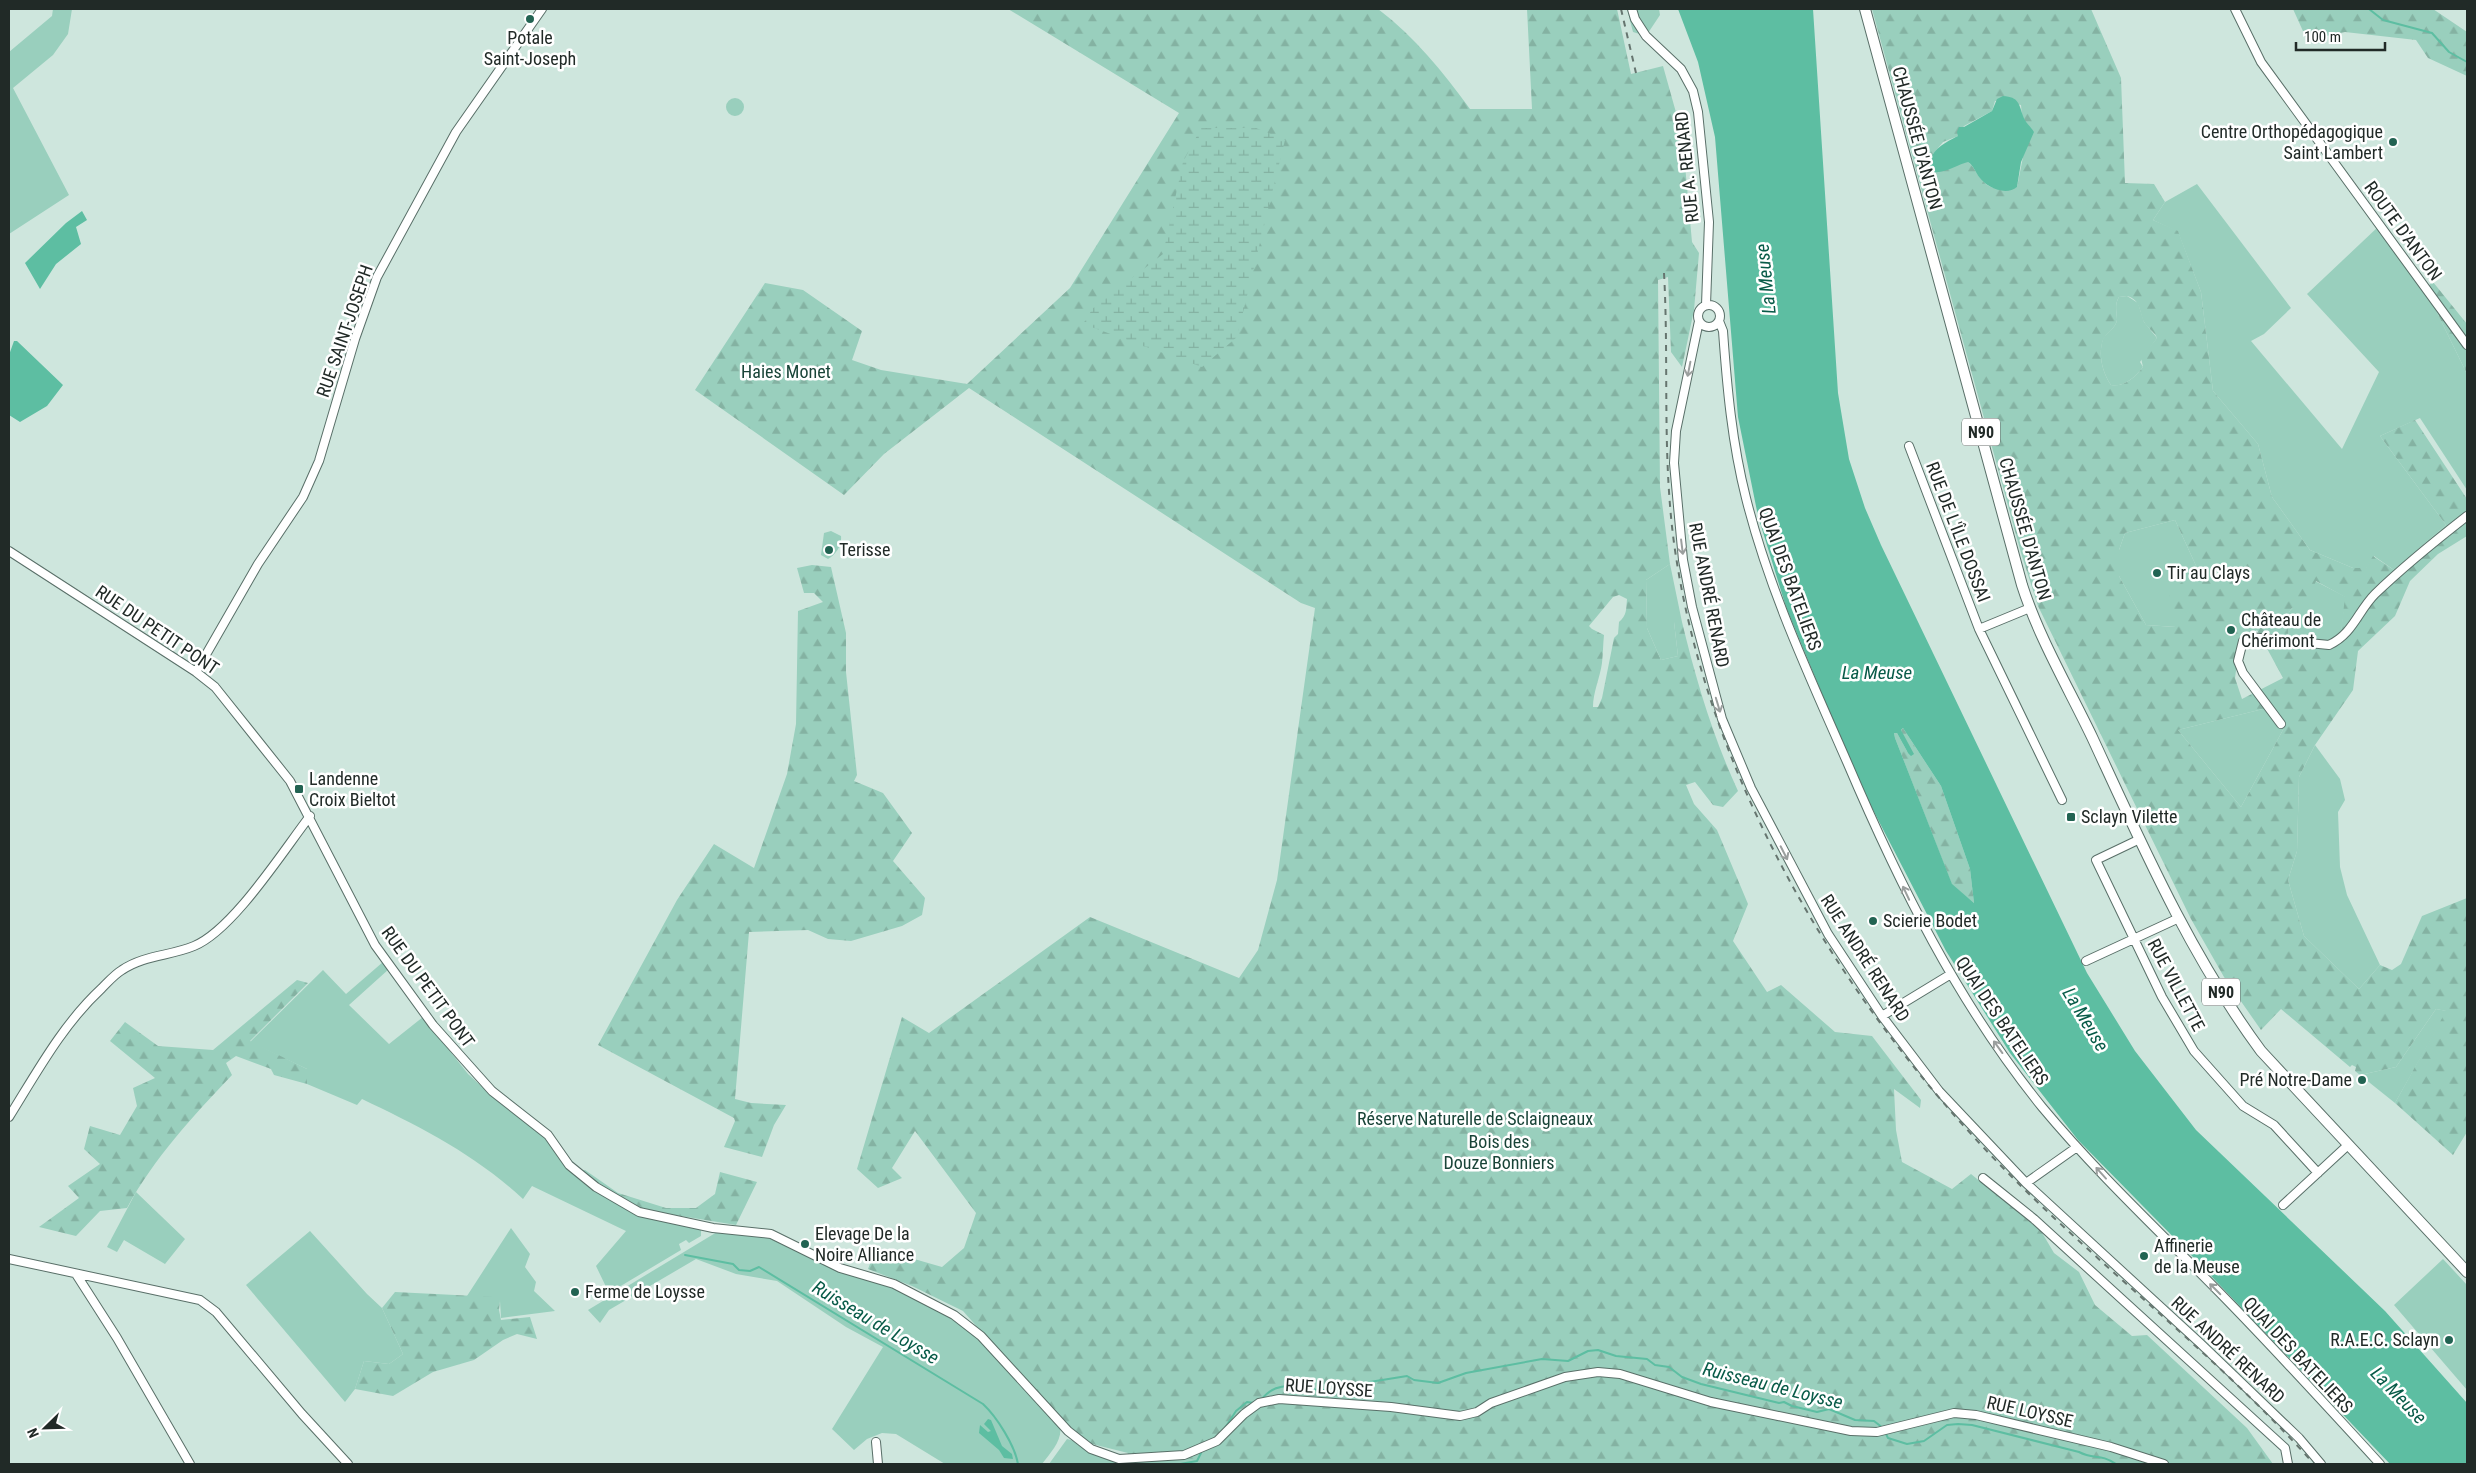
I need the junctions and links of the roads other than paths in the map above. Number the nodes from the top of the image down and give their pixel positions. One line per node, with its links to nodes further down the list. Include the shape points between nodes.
1 (542, 9): 14 (street, RUE SAINT-JOSEPH, via 456,132 377,277 319,461 304,497 258,564)
2 (1632, 9): 5 (street, RUE A. RENARD, via 1646,36 1682,68 1693,91 1709,222)
3 (1865, 9): 12 (main road, CHAUSSÉE D'ANTON / N90)
4 (2235, 9): 8 (street, ROUTE D'ANTON, via 2260,62)
5 (1706, 305): 6 (street, via 1698,315); 7 (street, via 1712,305 1719,311)
6 (1700, 321): 7 (street, via 1709,327); 23 (street, RUE ANDRÉ RENARD, one-way to 23, via 1676,431 1674,463 1683,560 1710,677 1722,719 1788,860 1828,934)
7 (1719, 321): 22 (street, QUAI DES BATELIERS, one-way to 7, via 1916,914 1780,608 1745,495 1732,429 1723,331)
8 (2467, 345)
9 (1909, 446): 13 (street, RUE DE L'ÎLE DOSSAI)
10 (2467, 516): 15 (street, via 2373,596 2340,640 2330,645 2250,637 2243,641 2238,661)
11 (9, 551): 14 (street, RUE DU PETIT PONT)
12 (2030, 608): 13 (street, RUE DE L'ÎLE DOSSAI); 18 (main road, CHAUSSÉE D'ANTON / N90)
13 (1979, 629): 16 (street, RUE DE L'ÎLE DOSSAI)
14 (196, 672): 17 (street, RUE DU PETIT PONT, via 215,687 290,781)
15 (2281, 724)
16 (2062, 800)
17 (310, 816): 24 (street, via 240,908 217,931 194,946 146,958 121,970 91,998 65,1028); 31 (street, RUE DU PETIT PONT, via 375,945 433,1025 492,1092 548,1135 569,1165 608,1195 639,1212)
18 (2140, 840): 19 (main road, RUE VILLETTE / N90); 20 (street, RUE VILLETTE, via 2096,860)
19 (2179, 918): 20 (street, RUE VILLETTE); 25 (main road, RUE VILLETTE / N90, via 2236,1018 2261,1051)
20 (2133, 938): 21 (street, RUE VILLETTE); 27 (street, RUE VILLETTE, via 2174,1021 2194,1051 2243,1106 2274,1125)
21 (2086, 961)
22 (1951, 974): 23 (street); 26 (street, QUAI DES BATELIERS, one-way to 22, via 1995,1043)
23 (1882, 1016): 29 (street, RUE ANDRÉ RENARD, via 1940,1091)
24 (9, 1117)
25 (2348, 1145): 27 (street); 33 (main road, N90)
26 (2077, 1147): 29 (street); 42 (street, QUAI DES BATELIERS, one-way to 26, via 2265,1340 2128,1203)
27 (2318, 1173): 30 (street)
28 (1983, 1178): 40 (street, via 2034,1219 2284,1448)
29 (2026, 1184): 41 (street, RUE ANDRÉ RENARD, via 2208,1351 2299,1438)
30 (2283, 1205)
31 (730, 1230): 39 (street, RUE LOYSSE, via 771,1234 840,1268 894,1284 954,1315 981,1336 1068,1431 1091,1449 1119,1459 1184,1455 1217,1441 1244,1414 1271,1400 1391,1407 1460,1416 1556,1380 1598,1372 1620,1374 1748,1411 1851,1431 1886,1431 1954,1413 1976,1415)
32 (9, 1259): 34 (street)
33 (2467, 1272)
34 (76, 1274): 36 (street); 37 (street, via 200,1300 216,1312)
35 (876, 1442): 38 (street)
36 (190, 1464)
37 (348, 1464)
38 (878, 1464)
39 (2164, 1464)
40 (2288, 1464)
41 (2321, 1464)
42 (2380, 1464)

